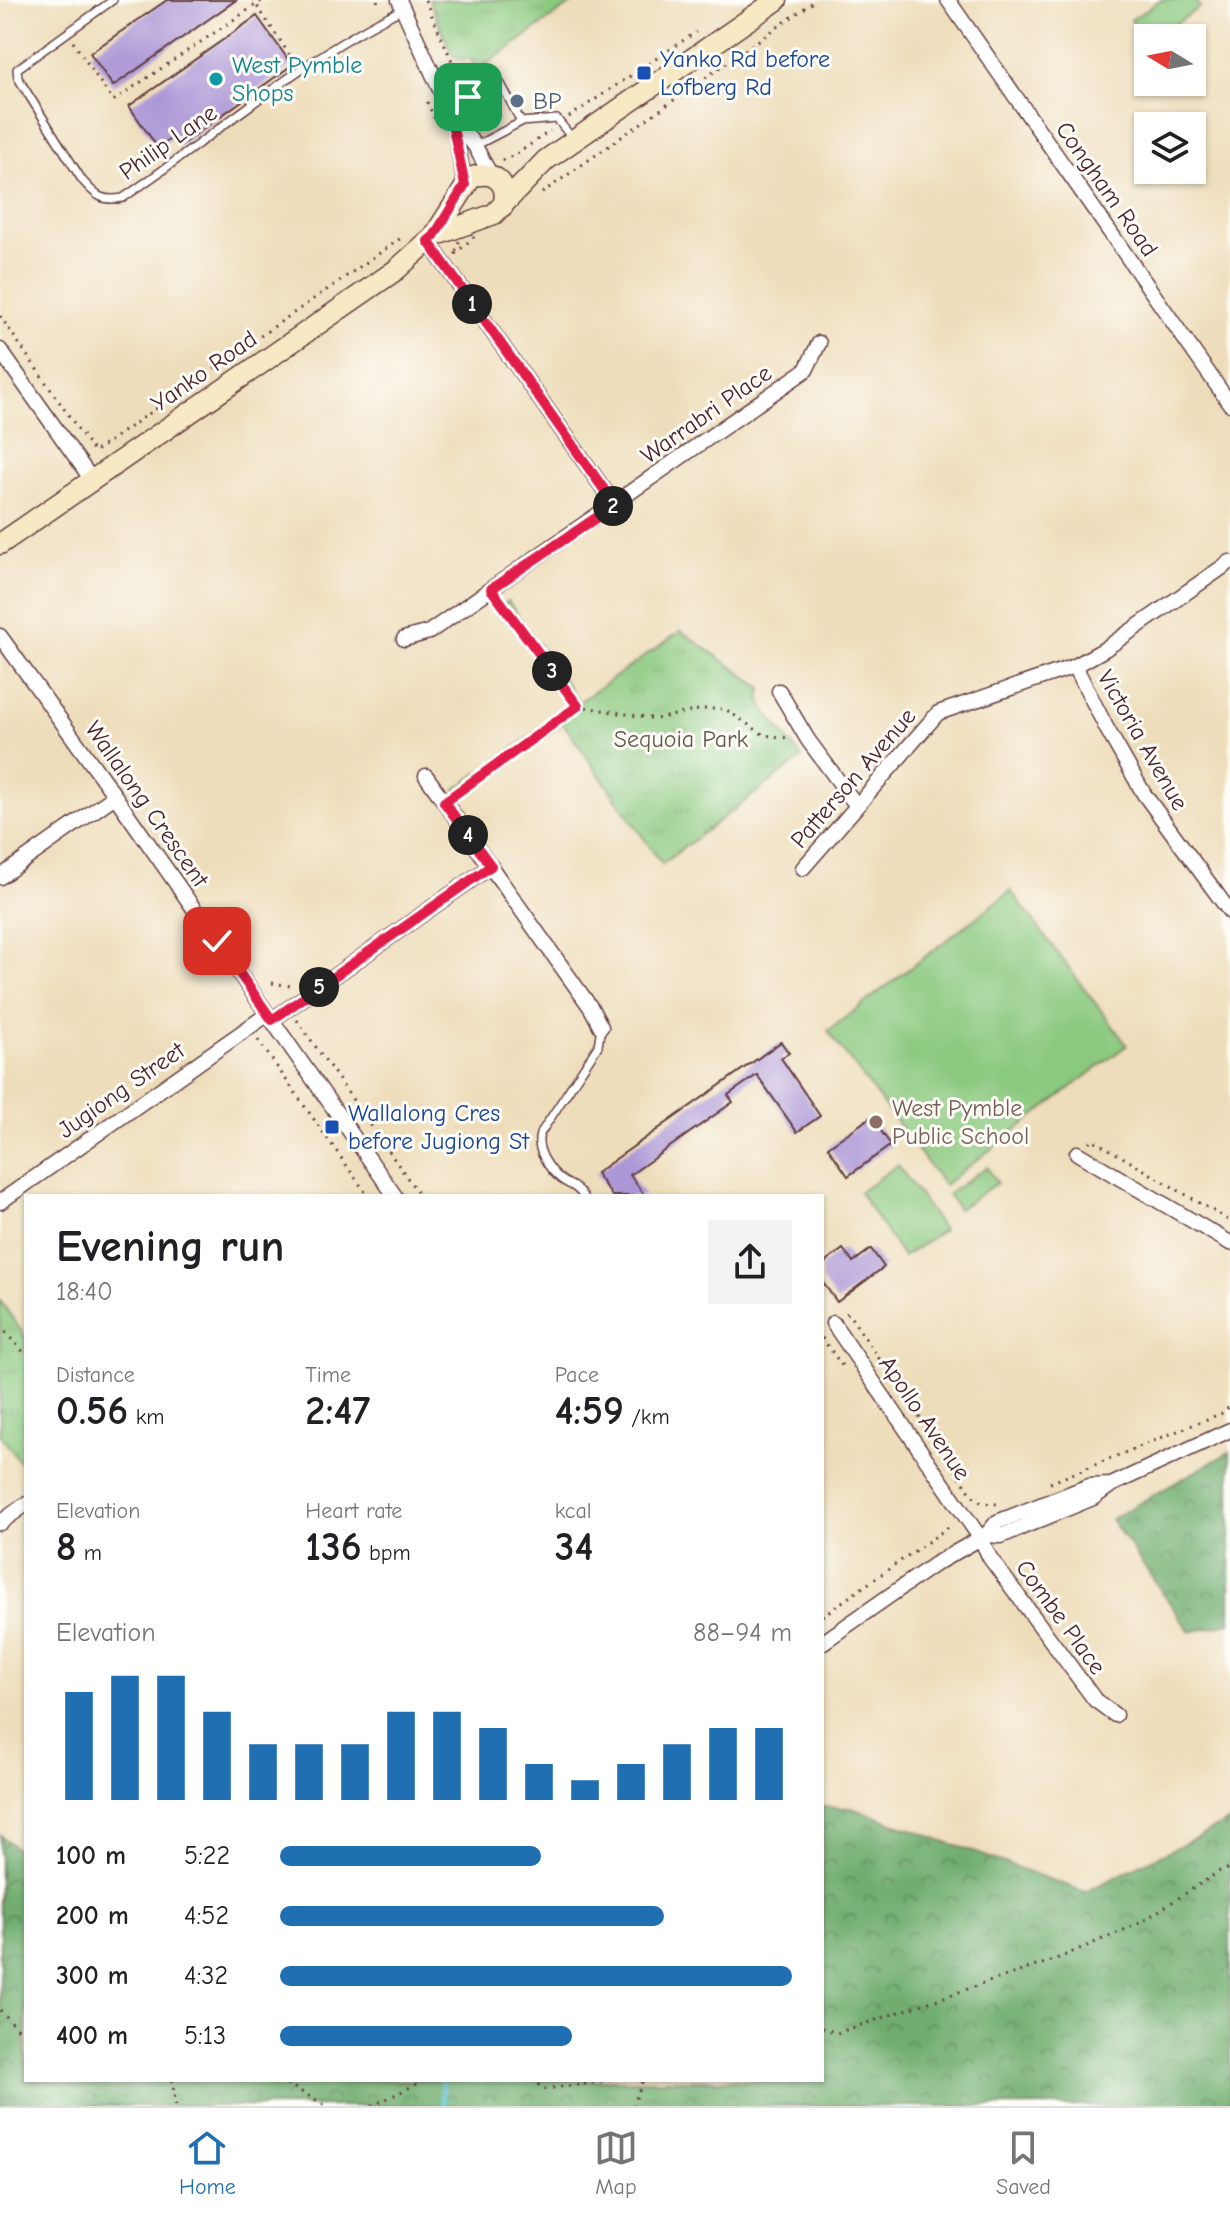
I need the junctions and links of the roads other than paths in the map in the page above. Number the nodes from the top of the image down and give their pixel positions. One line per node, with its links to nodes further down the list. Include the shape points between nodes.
1 (113, 0): 4 (lane, Philip Lane, via 17,69 82,180 105,201 123,198)
2 (777, 0): 7 (main road, Yanko Road)
3 (948, 0): 17 (street, Congham Road)
4 (402, 3): 5 (street)
5 (450, 110): 6 (lane, via 501,84); 8 (street); 11 (street)
6 (521, 122): 7 (lane, via 557,119); 8 (lane)
7 (574, 141): 9 (main road, Yanko Road)
8 (481, 143): 10 (street)
9 (546, 160): 10 (main road, Yanko Road); 12 (main road, Yanko Road)
10 (492, 175): 11 (main road, Yanko Road, via 475,175); 12 (main road, via 505,189)
11 (464, 188): 13 (main road, via 467,209); 14 (main road, Yanko Road)
12 (503, 206): 13 (main road, Yanko Road)
13 (481, 227): 14 (main road, Yanko Road)
14 (424, 236): 18 (main road, Yanko Road, via 396,270); 19 (street)
15 (819, 343): 19 (street, Warrabri Place, via 806,370)
16 (0, 350): 18 (street)
17 (1230, 404)
18 (92, 480): 20 (main road, Yanko Road)
19 (615, 505): 23 (street, Warrabri Place, via 429,632)
20 (0, 544)
21 (1230, 562): 24 (street, Patterson Avenue)
22 (0, 636): 27 (street, Wallalong Crescent)
23 (404, 639)
24 (1075, 666): 28 (street, Patterson Avenue, via 938,713); 32 (street, Victoria Avenue, via 1144,794)
25 (779, 691): 28 (street)
26 (426, 776): 29 (street)
27 (115, 796): 31 (street); 33 (street, Wallalong Crescent)
28 (857, 806): 30 (street, Patterson Avenue)
29 (491, 866): 33 (street, Jugiong Street); 34 (street)
30 (803, 868)
31 (0, 877)
32 (1230, 912)
33 (270, 1017): 36 (street, Wallalong Crescent); 38 (street, Jugiong Street)
34 (601, 1027): 37 (lane, via 598,1046 537,1142 562,1180)
35 (1077, 1153): 39 (street)
36 (394, 1194)
37 (582, 1194)
38 (0, 1202)
39 (1230, 1243)
40 (833, 1323): 44 (street, Apollo Avenue)
41 (1230, 1430): 44 (street, via 1093,1498 1001,1536)
42 (24, 1505): 43 (street)
43 (0, 1523)
44 (983, 1537): 45 (street); 46 (street, Combe Place, via 990,1558 1095,1700)
45 (824, 1642)
46 (1115, 1715)

